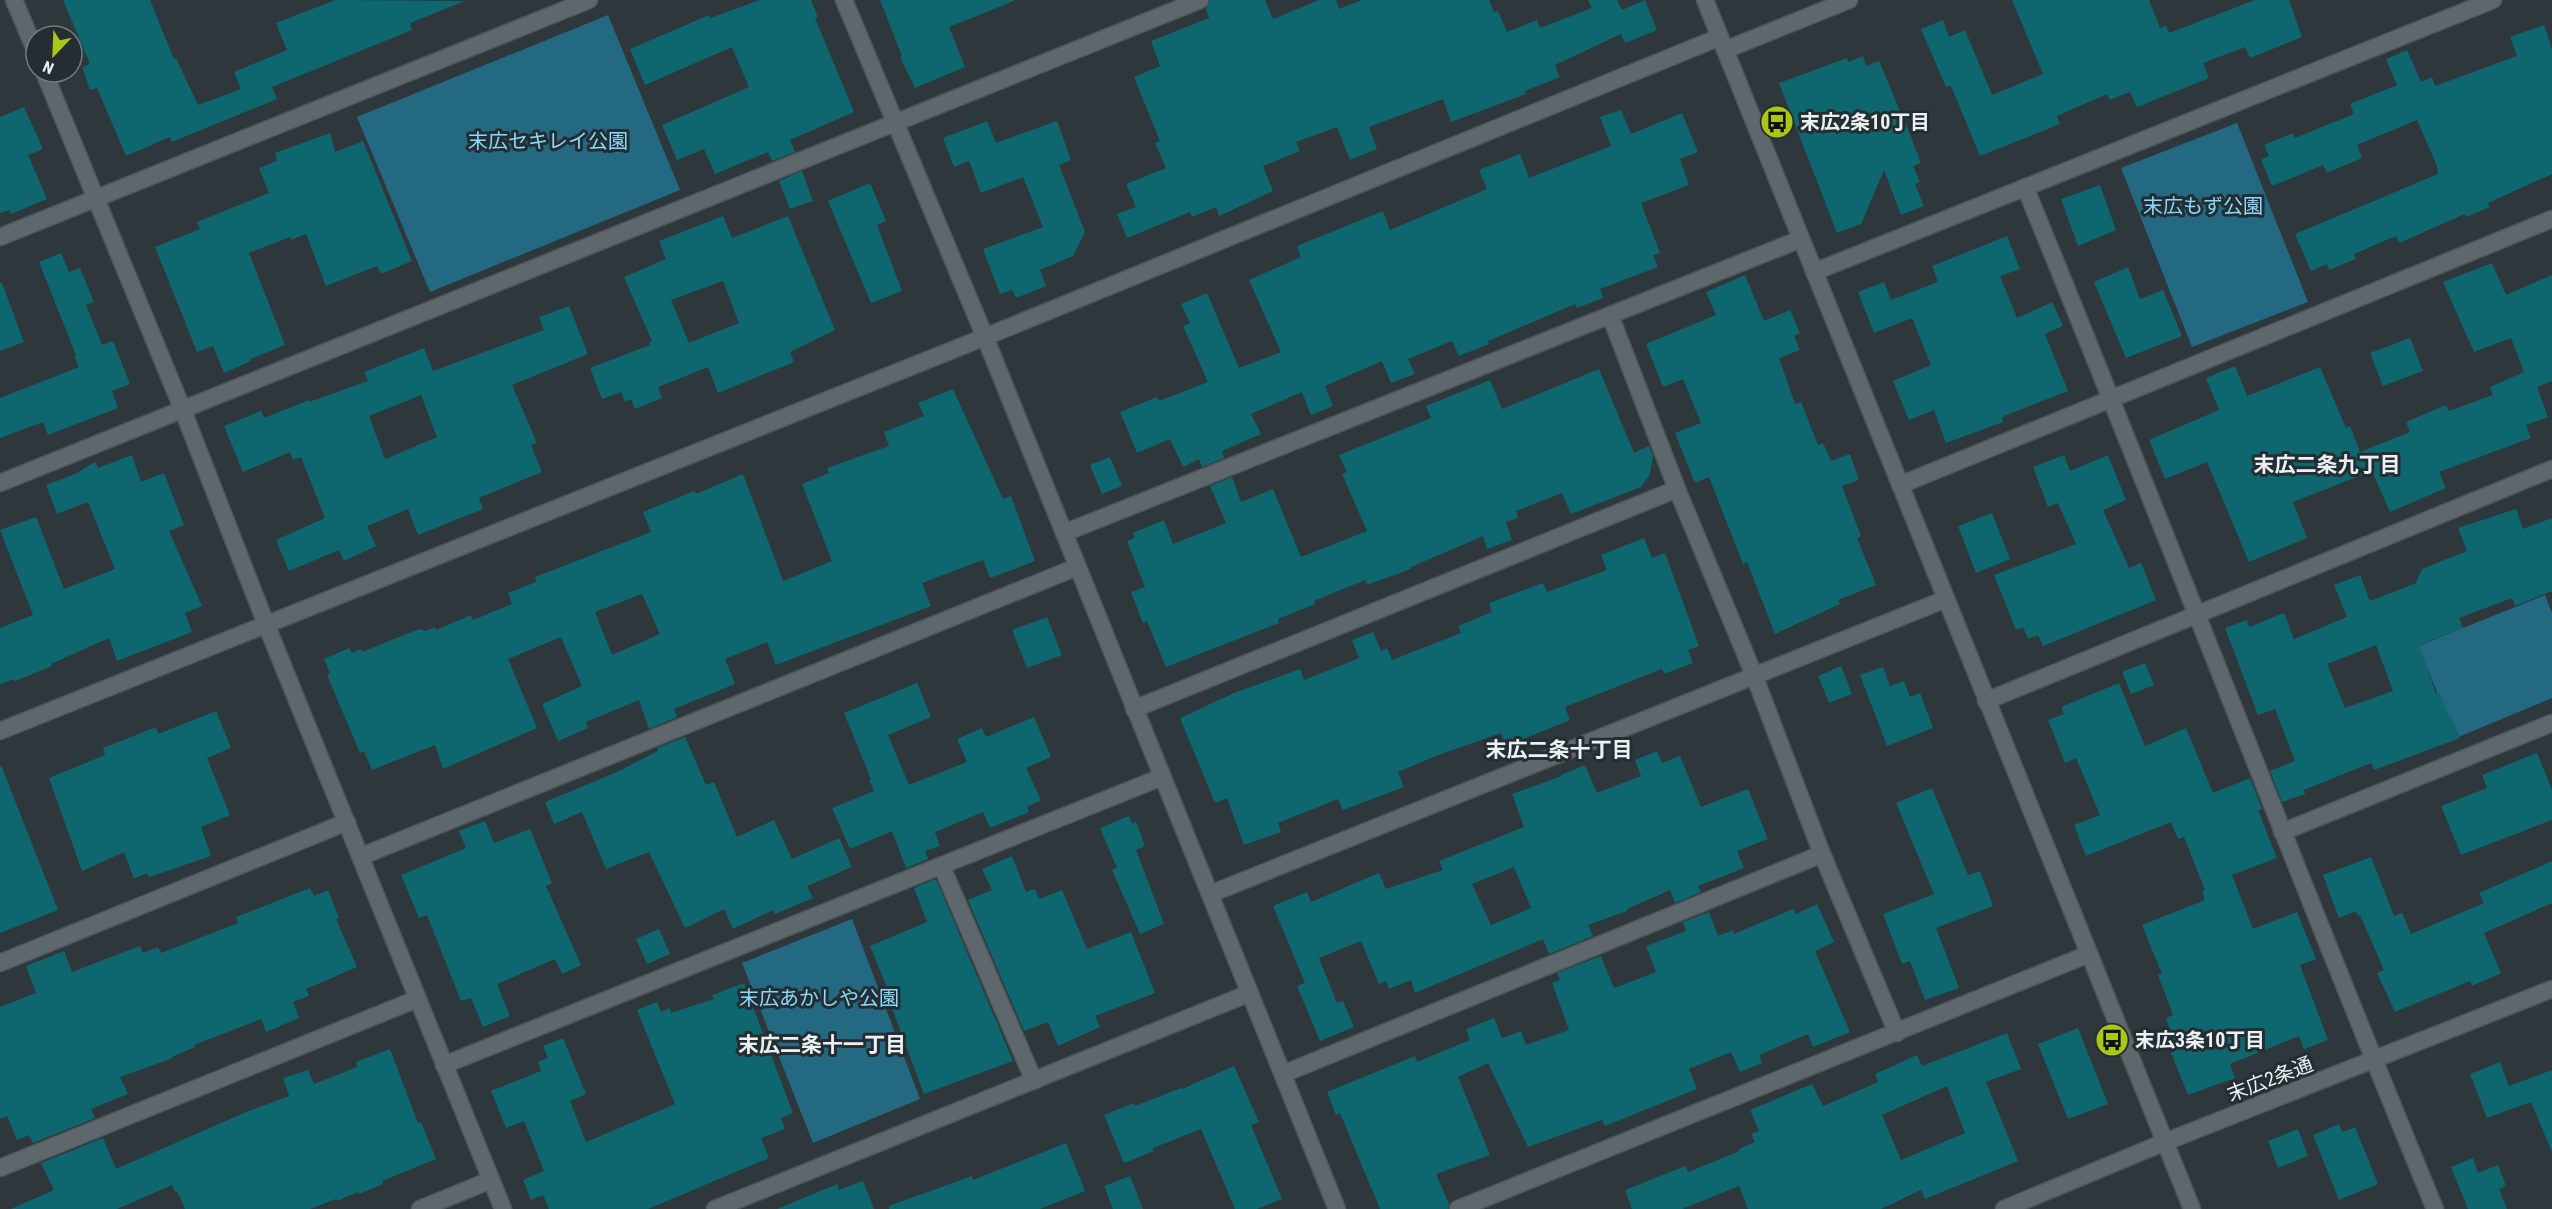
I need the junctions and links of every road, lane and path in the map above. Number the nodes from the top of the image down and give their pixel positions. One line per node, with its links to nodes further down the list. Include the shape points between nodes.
1 (14, 0): 8 (street)
2 (589, 0): 13 (street)
3 (844, 0): 11 (street)
4 (1200, 0): 11 (street)
5 (1705, 0): 9 (street)
6 (1849, 0): 9 (street)
7 (2493, 0): 12 (street)
8 (24, 24)
9 (1723, 44): 16 (street); 19 (street)
10 (49, 84): 13 (street)
11 (897, 124): 19 (street); 21 (street)
12 (2025, 187): 17 (street); 20 (street)
13 (97, 198): 15 (street); 21 (street)
14 (2552, 219): 20 (street)
15 (0, 237)
16 (1801, 239): 17 (street); 18 (street)
17 (1814, 272): 24 (street)
18 (1610, 315): 25 (street); 26 (street)
19 (985, 337): 26 (street); 30 (street)
20 (2112, 398): 24 (street); 29 (street)
21 (182, 408): 23 (street); 30 (street)
22 (2552, 470): 29 (street)
23 (0, 483)
24 (1900, 485): 28 (street)
25 (1677, 489): 31 (street); 33 (street)
26 (1064, 533): 27 (street)
27 (1077, 567): 33 (street); 40 (street)
28 (1946, 599): 31 (street); 32 (street)
29 (2197, 614): 32 (street); 38 (street)
30 (266, 624): 35 (street); 37 (street)
31 (1754, 675): 39 (street); 42 (street)
32 (1986, 700): 43 (street)
33 (1134, 709): 36 (street)
34 (2552, 723): 38 (street)
35 (0, 731)
36 (1162, 777): 41 (street); 42 (street)
37 (347, 822): 40 (street); 44 (street)
38 (2282, 832): 49 (street)
39 (1822, 854): 48 (street); 51 (street)
40 (362, 856): 47 (street)
41 (942, 867): 50 (street); 52 (street)
42 (1210, 894): 46 (street)
43 (2089, 954): 48 (street); 53 (street)
44 (0, 963)
45 (2552, 988): 49 (street, 末広2条通)
46 (1250, 993): 51 (street); 52 (street)
47 (417, 999): 50 (street); 54 (street)
48 (1897, 1033): 60 (street)
49 (2374, 1061): 53 (street, 末広2条通); 63 (street)
50 (444, 1065): 55 (street)
51 (1283, 1074): 59 (street)
52 (1034, 1081): 58 (street)
53 (2165, 1142): 61 (street, 末広2条通); 62 (street)
54 (0, 1168)
55 (491, 1180): 56 (street); 57 (street)
56 (420, 1209)
57 (503, 1209)
58 (715, 1209)
59 (1337, 1209)
60 (1458, 1209)
61 (2004, 1209)
62 (2192, 1209)
63 (2435, 1209)

